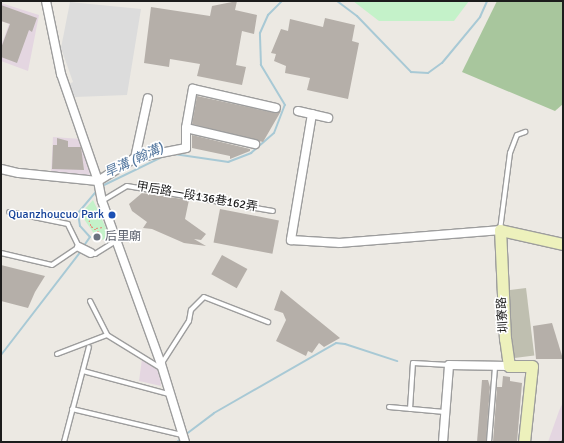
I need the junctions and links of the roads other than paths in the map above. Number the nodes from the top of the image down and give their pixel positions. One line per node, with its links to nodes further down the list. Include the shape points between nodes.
1 (46, 1): 12 (street, via 61,74)
2 (148, 98): 10 (street)
3 (276, 108): 7 (street, via 193,89)
4 (298, 110): 5 (street)
5 (312, 114): 6 (street); 15 (street, via 291,240 340,243)
6 (328, 118)
7 (186, 128): 9 (street); 10 (street, via 186,148)
8 (525, 132): 15 (lane, via 517,135 510,153)
9 (255, 144)
10 (135, 158): 12 (street)
11 (1, 169): 12 (street)
12 (99, 191): 13 (lane, 甲后路一段136巷162弄, via 127,186); 16 (street)
13 (273, 211)
14 (9, 212): 18 (lane, via 68,224)
15 (500, 230): 17 (street); 27 (street, 圳寮路, via 505,339)
16 (117, 240): 20 (lane, via 95,254); 28 (street)
17 (563, 244)
18 (79, 247): 19 (lane, via 52,265); 20 (street)
19 (1, 253)
20 (92, 253)
21 (90, 301): 23 (lane)
22 (268, 322): 28 (lane, via 204,297 191,310 189,321)
23 (107, 335): 25 (lane); 28 (lane)
24 (89, 347): 30 (lane)
25 (57, 354)
26 (448, 365): 29 (street); 34 (lane, via 413,364); 35 (street)
27 (509, 366): 29 (street); 40 (street, via 532,366)
28 (162, 367): 31 (street)
29 (495, 367): 39 (lane)
30 (83, 371): 31 (lane); 33 (lane)
31 (168, 394): 36 (street)
32 (389, 407): 34 (lane)
33 (72, 409): 36 (lane); 37 (lane)
34 (410, 409): 35 (lane)
35 (445, 412): 38 (street)
36 (184, 438)
37 (64, 442)
38 (443, 442)
39 (488, 442)
40 (524, 442)

